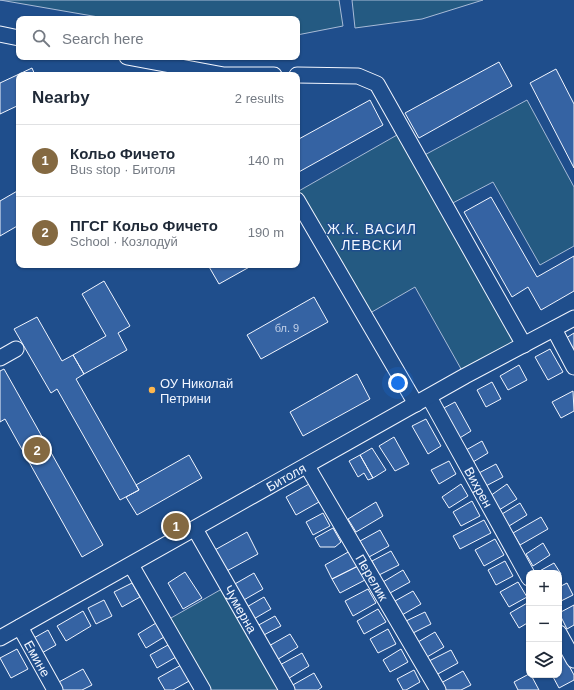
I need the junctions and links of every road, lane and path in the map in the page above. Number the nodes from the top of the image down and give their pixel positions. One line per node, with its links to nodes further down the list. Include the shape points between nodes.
1 (0, 34): 2 (street)
2 (16, 37)
3 (143, 60): 4 (street)
4 (208, 72)
5 (300, 75): 9 (street, via 358,76 377,84)
6 (300, 205): 13 (street, Вихрен)
7 (574, 318): 8 (street, Битоля)
8 (554, 329): 9 (street, Битоля); 12 (street)
9 (524, 345): 13 (street, Битоля)
10 (16, 349): 11 (street)
11 (0, 358)
12 (574, 367)
13 (423, 400): 14 (street, Битоля); 17 (street, Вихрен)
14 (307, 466): 15 (street, Битоля); 25 (street, Перелик)
15 (195, 528): 16 (street, Битоля); 24 (street, Чумерна)
16 (131, 565): 18 (street, Битоля); 23 (street)
17 (526, 573)
18 (20, 627): 19 (street, Битоля); 22 (street, Емине)
19 (0, 638)
20 (562, 638): 21 (street)
21 (574, 660)
22 (55, 690)
23 (203, 690)
24 (287, 690)
25 (438, 690)

